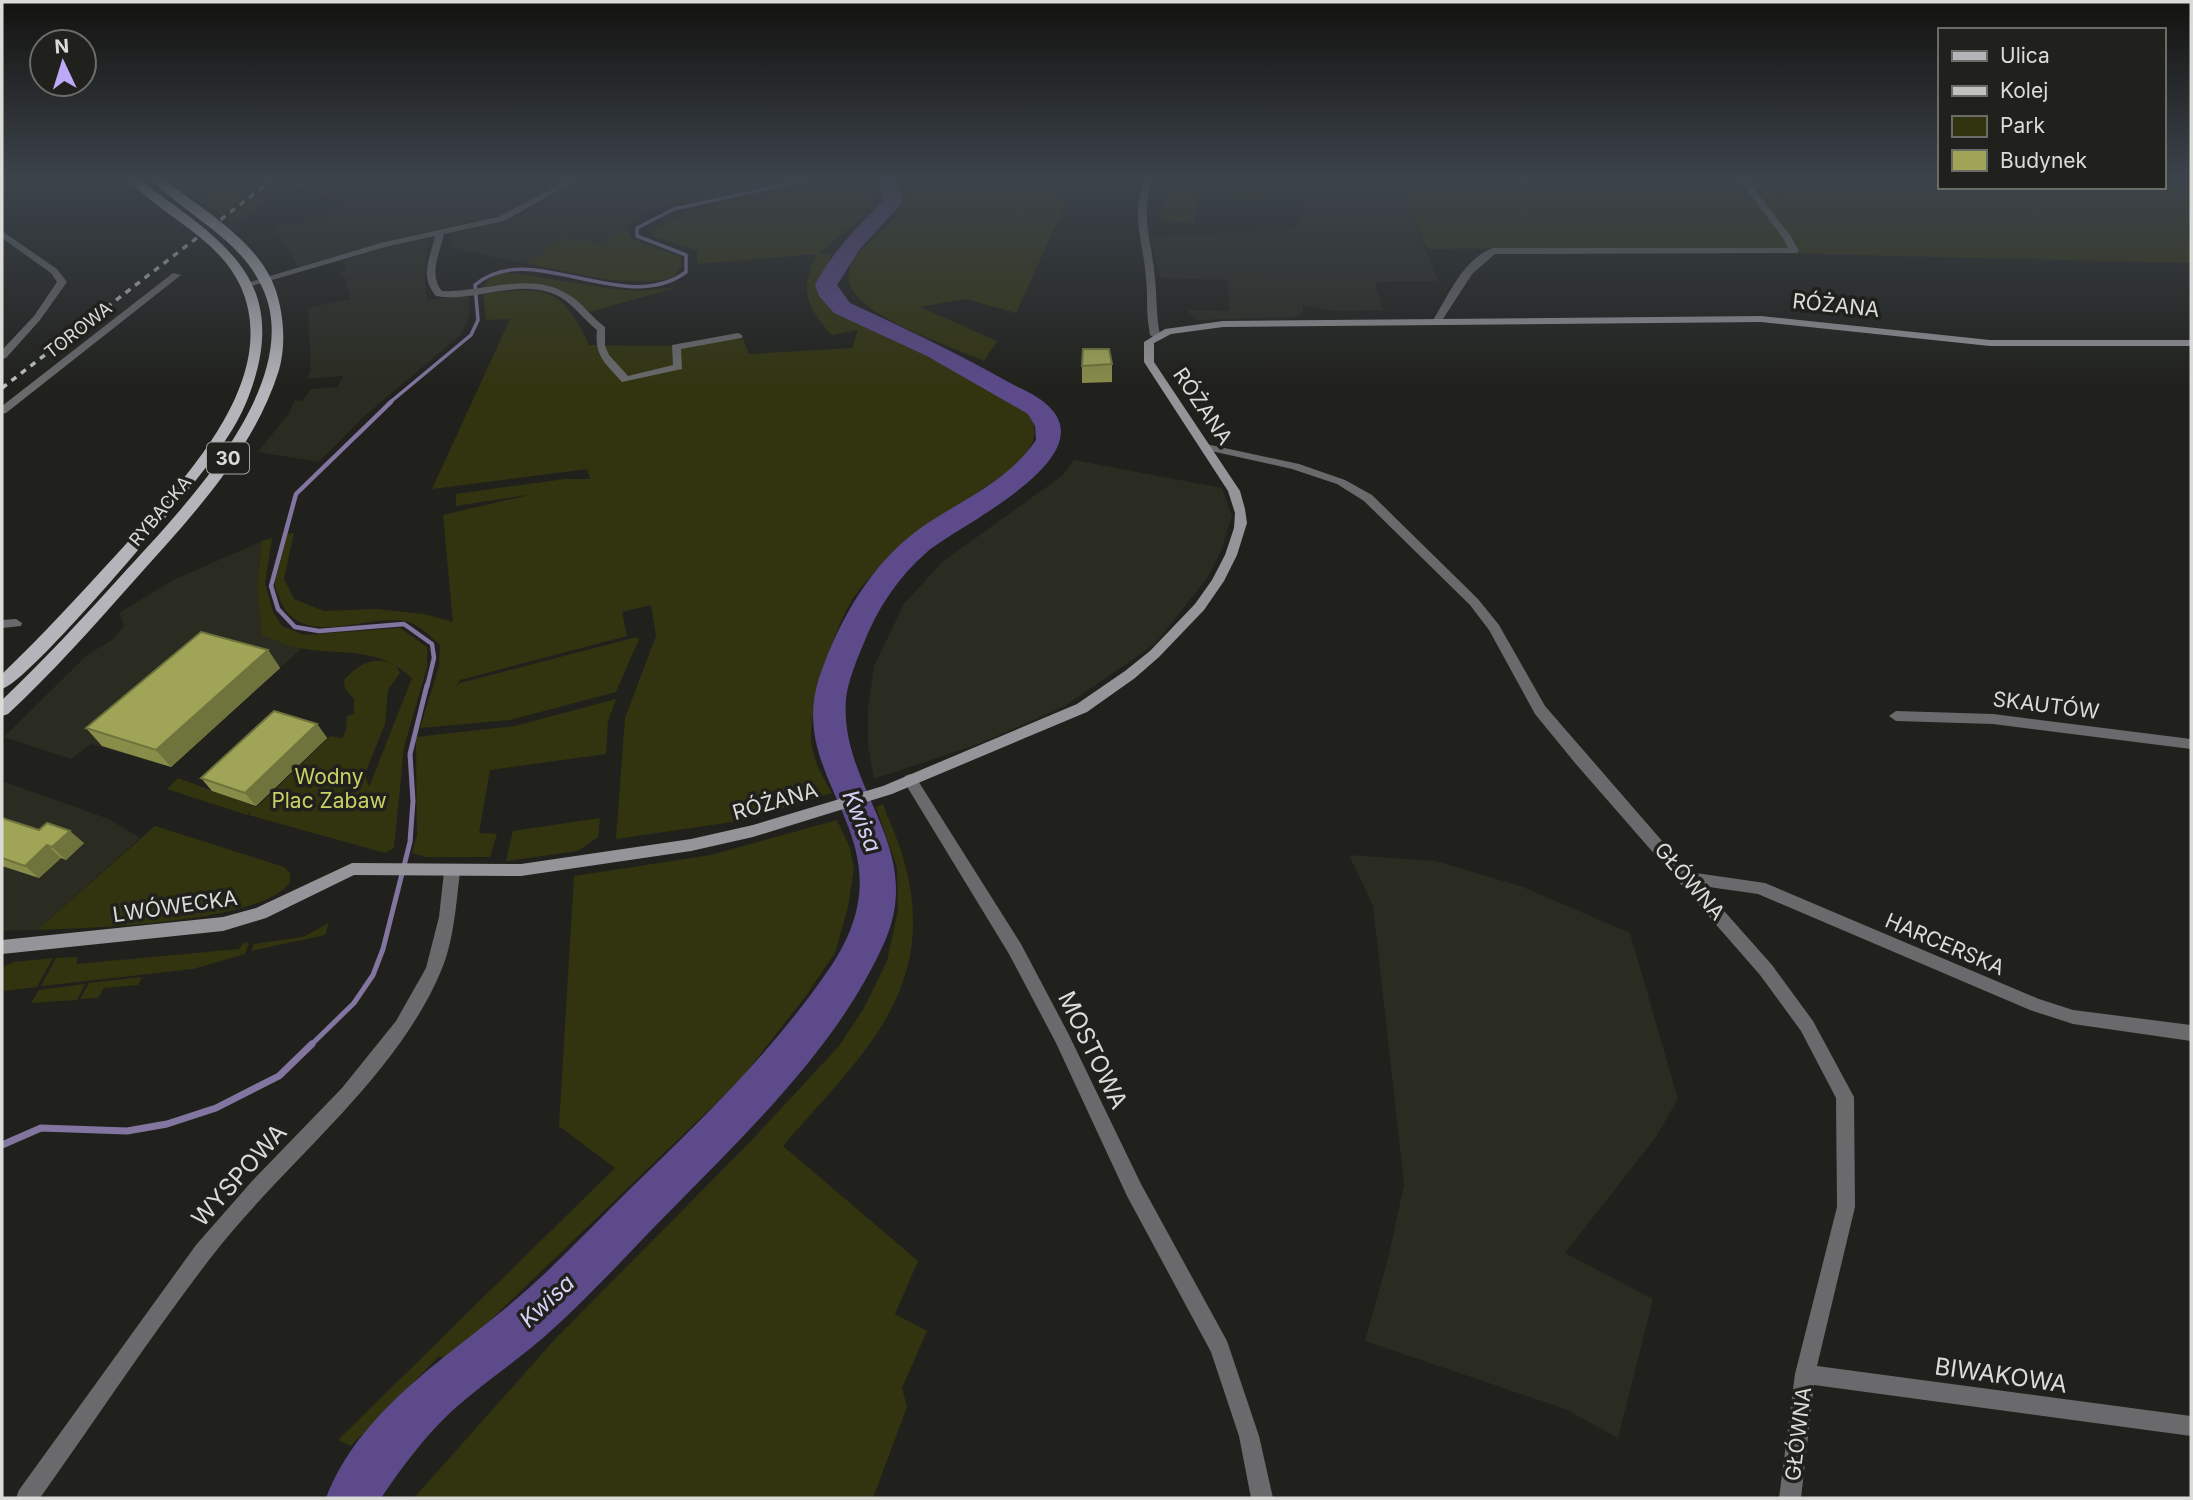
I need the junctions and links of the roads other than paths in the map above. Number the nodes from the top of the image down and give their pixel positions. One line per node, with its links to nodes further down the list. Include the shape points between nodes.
1 (24, 250): 15 (street, via 62,282)
2 (219, 250): 10 (main road, RYBACKA / 30)
3 (242, 250): 9 (main road, RYBACKA / 30)
4 (367, 250): 9 (street)
5 (435, 250): 13 (street, via 431,285 439,294 524,287 564,295 602,329 600,346 626,380 678,367 676,348)
6 (1146, 250): 12 (street)
7 (1794, 250): 11 (street, via 1493,251 1472,267)
8 (176, 275): 16 (street, TOROWA)
9 (265, 280): 10 (street); 21 (main road, RYBACKA / 30, via 276,316 276,353 261,398 238,442 157,545 54,660)
10 (245, 285): 20 (main road, RYBACKA / 30, via 256,329 253,362 214,447 93,590)
11 (1438, 320): 12 (street, RÓŻANA, via 1223,324); 14 (street, RÓŻANA, via 1761,319 1990,342)
12 (1156, 335): 17 (street, RÓŻANA, via 1149,342 1149,362)
13 (738, 336)
14 (2191, 343)
15 (2, 356)
16 (2, 411)
17 (1206, 447): 24 (street, RÓŻANA, via 1234,491 1241,526 1228,564 1204,601 1159,648 1091,702 1035,730); 27 (street, GŁÓWNA, via 1295,466 1341,482 1368,498 1474,602 1541,710)
18 (16, 623): 19 (street)
19 (2, 624)
20 (2, 683)
21 (2, 710)
22 (1896, 716): 23 (street, SKAUTÓW, via 1993,719)
23 (2191, 744)
24 (910, 780): 26 (street, RÓŻANA, via 741,834 621,857 521,870); 33 (street, MOSTOWA, via 1014,949 1134,1190 1220,1349 1249,1436)
25 (344, 871): 26 (street, RÓŻANA, via 379,867); 28 (street, LWÓWECKA, via 260,913 223,924)
26 (452, 872): 32 (street, WYSPOWA, via 434,968 402,1026 348,1094 203,1252)
27 (1687, 878): 29 (street, HARCERSKA, via 1760,888 2073,1017); 30 (street, GŁÓWNA, via 1807,1026 1845,1097 1846,1207)
28 (2, 947)
29 (2191, 1033)
30 (1805, 1374): 31 (street, BIWAKOWA); 34 (street, GŁÓWNA)
31 (2191, 1426)
32 (27, 1498)
33 (1262, 1498)
34 (1790, 1498)

